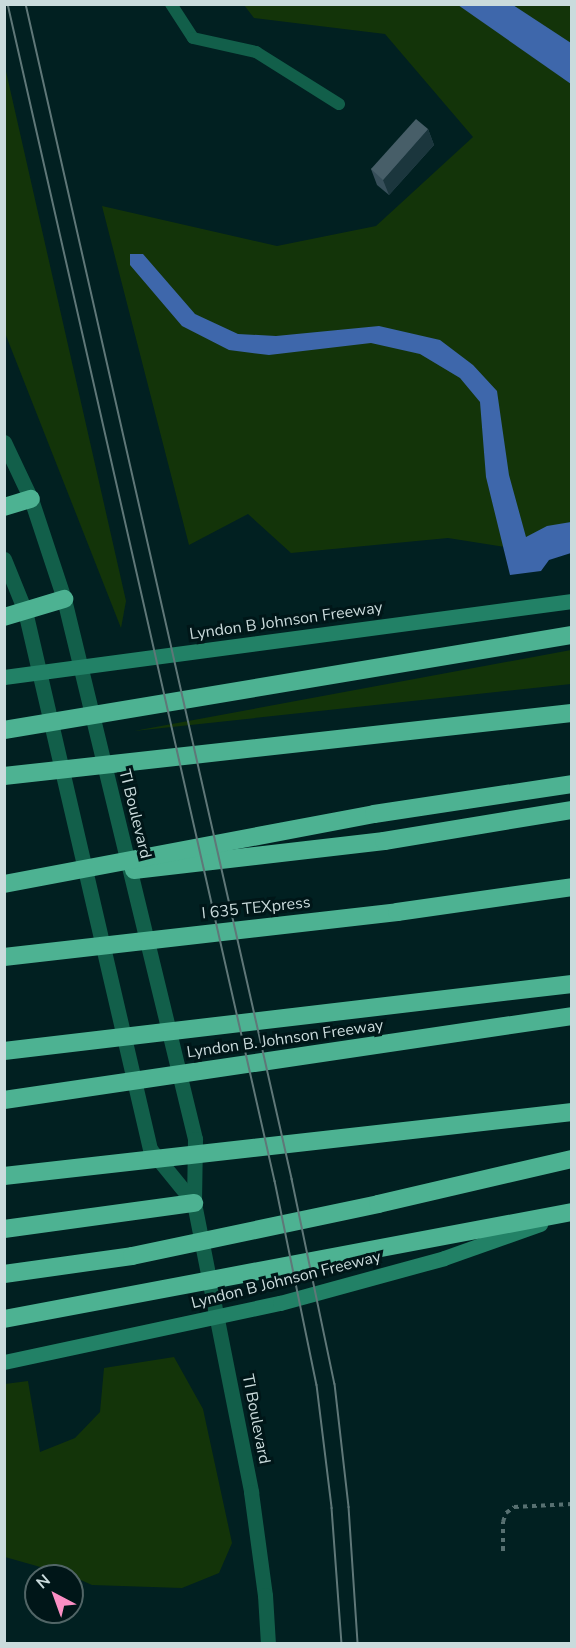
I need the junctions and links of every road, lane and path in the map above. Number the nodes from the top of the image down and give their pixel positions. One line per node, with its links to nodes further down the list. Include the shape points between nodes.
1 (171, 4): 2 (lane, via 193,38 256,52)
2 (339, 104)
3 (4, 442): 4 (street, TI Boulevard)
4 (31, 499): 5 (highway); 7 (street, TI Boulevard)
5 (4, 507)
6 (4, 559): 9 (street, TI Boulevard)
7 (64, 599): 9 (highway); 28 (street, TI Boulevard, via 195,1139)
8 (572, 601): 12 (main road, Lyndon B Johnson Freeway)
9 (25, 611): 10 (highway); 28 (street, TI Boulevard, via 150,1149)
10 (4, 617)
11 (572, 635): 14 (highway)
12 (4, 677)
13 (572, 713): 15 (highway)
14 (4, 730)
15 (4, 776)
16 (572, 784): 18 (highway, via 374,814)
17 (572, 810): 18 (highway, via 384,841)
18 (4, 885)
19 (572, 887): 20 (highway, I 635 TEXpress, via 397,912)
20 (4, 957)
21 (572, 984): 23 (highway)
22 (572, 1016): 24 (highway, Lyndon B. Johnson Freeway)
23 (4, 1051)
24 (7, 1100)
25 (572, 1112): 27 (highway)
26 (572, 1159): 31 (highway, via 132,1256)
27 (4, 1176)
28 (194, 1203): 30 (highway); 36 (street, TI Boulevard, via 251,1491)
29 (572, 1213): 32 (highway); 33 (main road, Lyndon B Johnson Freeway, via 444,1258 280,1303)
30 (4, 1229)
31 (4, 1274)
32 (4, 1320)
33 (10, 1361)
34 (572, 1504): 35 (path, via 514,1508 506,1513)
35 (503, 1551)
36 (268, 1644)

